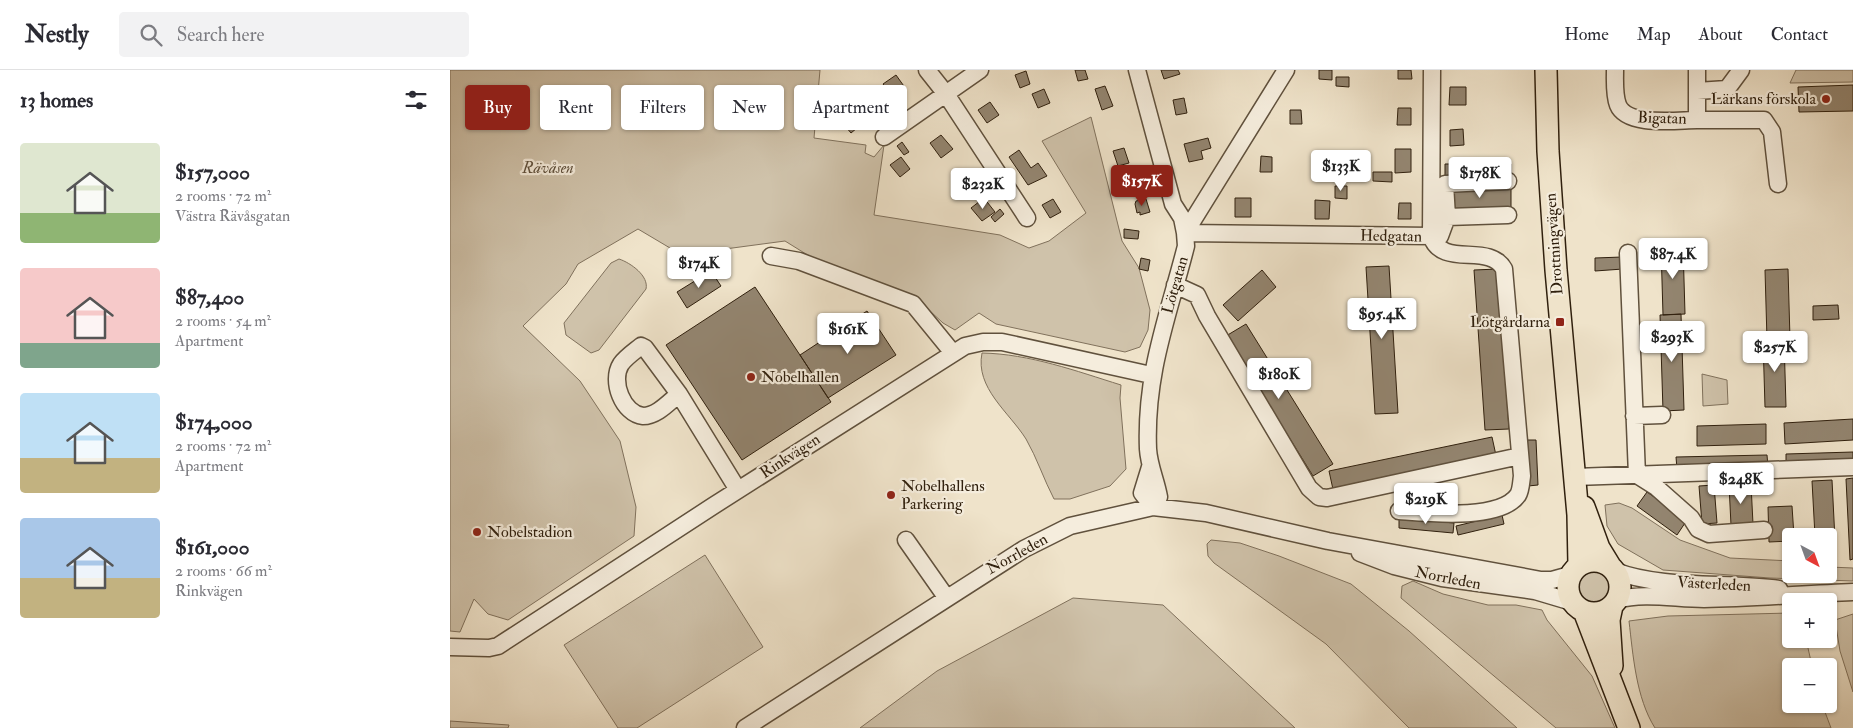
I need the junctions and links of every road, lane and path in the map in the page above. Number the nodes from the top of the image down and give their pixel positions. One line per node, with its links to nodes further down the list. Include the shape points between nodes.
1 (927, 70): 11 (street)
2 (980, 70): 11 (street)
3 (1137, 70): 19 (street, via 1173,204 1182,218)
4 (1286, 70): 19 (street, Lötgatan)
5 (1432, 70): 20 (street, Hedgatan)
6 (1546, 70): 32 (main road, Drottningvägen, via 1548,161)
7 (1615, 70): 12 (street, Bigatan, via 1618,105 1624,114 1635,120)
8 (1696, 70): 10 (street, Bigatan)
9 (1741, 70): 10 (street, via 1727,89)
10 (1697, 91): 12 (street, Bigatan)
11 (946, 94): 13 (street); 18 (street)
12 (1697, 120): 15 (street, via 1764,120 1772,132)
13 (884, 137)
14 (1508, 181): 17 (street, via 1445,184)
15 (1778, 184)
16 (1508, 215): 17 (street)
17 (1447, 217): 20 (street, via 1440,236)
18 (1027, 218)
19 (1185, 233): 20 (street, Hedgatan); 23 (street, Lötgatan, via 1186,246)
20 (1431, 236): 29 (street, via 1433,243 1445,252 1494,258 1504,269)
21 (1628, 253): 28 (street)
22 (771, 256): 24 (street, via 799,261 913,304)
23 (1175, 285): 25 (street, Lötgatan); 29 (street, via 1197,295 1308,488 1319,496 1327,498)
24 (953, 353): 25 (street, Rinkvägen, via 983,342 1002,342); 33 (street, Rinkvägen)
25 (1151, 375): 34 (street, Lötgatan, via 1148,405 1150,467 1142,493)
26 (679, 394): 33 (street)
27 (1662, 414): 28 (street)
28 (1634, 416): 31 (street)
29 (1520, 456): 35 (street, via 1520,492 1510,503 1452,515)
30 (1853, 467): 31 (street)
31 (1636, 475): 32 (street); 36 (street, via 1656,487 1691,518 1698,529 1709,534)
32 (1575, 477): 39 (main road, Drottningvägen, via 1599,548); 40 (main road, Drottningvägen)
33 (738, 490): 48 (street, Rinkvägen, via 498,646)
34 (1153, 507): 38 (street, Norrleden, via 1206,513); 44 (street, Norrleden, via 1070,526 1024,549)
35 (1399, 510)
36 (1764, 530)
37 (906, 540): 44 (street)
38 (1328, 541): 40 (street, Norrleden, via 1541,580 1552,580); 47 (street, Norrleden, via 1394,566 1442,578 1535,591)
39 (1612, 568): 40 (main road, via 1595,560); 42 (street, Västerleden, via 1656,581 1744,584); 46 (main road, via 1620,586)
40 (1575, 570): 47 (main road, via 1567,589)
41 (1853, 592): 43 (street, Västerleden)
42 (1792, 593)
43 (1837, 594)
44 (946, 597): 50 (street, Norrleden)
45 (1782, 597): 46 (street, Västerleden, via 1696,599 1657,596 1627,597)
46 (1614, 603): 47 (main road, via 1596,613); 49 (main road, via 1609,620)
47 (1578, 607): 49 (main road)
48 (450, 646)
49 (1614, 691): 51 (main road)
50 (745, 728)
51 (1629, 728)

